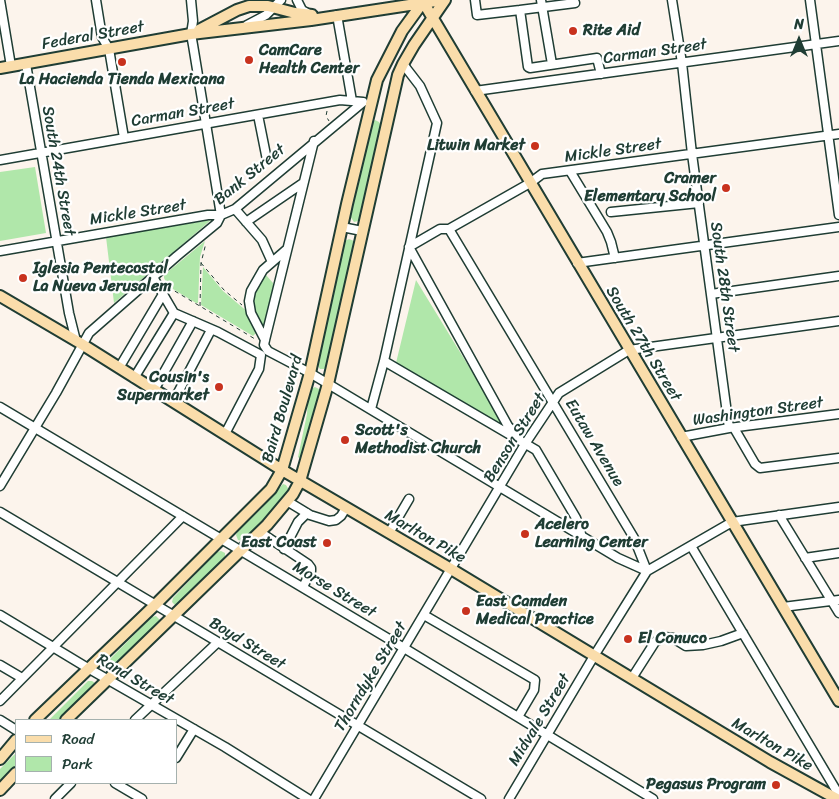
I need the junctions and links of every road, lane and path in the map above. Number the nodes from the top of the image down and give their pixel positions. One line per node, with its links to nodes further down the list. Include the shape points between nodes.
1 (0, 0): 29 (street)
2 (96, 0): 24 (street, via 102,37)
3 (191, 0): 21 (street)
4 (257, 0): 14 (street)
5 (297, 0): 17 (street, via 302,10)
6 (444, 0): 10 (main road, Federal Street); 19 (main road)
7 (475, 0): 15 (street, via 477,15)
8 (672, 0): 25 (street, South 28th Street)
9 (810, 0): 23 (street)
10 (422, 1): 16 (main road, Federal Street); 19 (main road, South 27th Street); 36 (main road, Baird Boulevard, via 383,66)
11 (575, 2): 13 (street)
12 (278, 4): 14 (main road, Federal Street); 17 (main road, Federal Street); 20 (street, via 259,19)
13 (542, 4): 15 (street); 28 (street)
14 (243, 7): 21 (main road, Federal Street)
15 (520, 10): 30 (street, via 528,67)
16 (358, 12): 17 (main road, Federal Street); 18 (main road, Federal Street)
17 (311, 15)
18 (337, 15): 20 (main road, Federal Street); 35 (street)
19 (432, 18): 27 (main road); 34 (main road, South 27th Street)
20 (230, 30): 21 (main road, Federal Street)
21 (191, 34): 24 (main road, Federal Street); 41 (street)
22 (839, 41): 23 (street, Carman Street)
23 (817, 44): 25 (street, Carman Street); 43 (street)
24 (109, 49): 26 (main road, Federal Street); 44 (street)
25 (682, 62): 32 (street, Carman Street); 47 (street, South 28th Street)
26 (26, 64): 29 (main road, Federal Street); 46 (street, South 24th Street)
27 (403, 64): 37 (main road); 66 (street, via 420,86 437,123)
28 (552, 64): 30 (street); 32 (street, via 598,58)
29 (12, 66): 31 (main road, Federal Street)
30 (540, 66): 33 (street)
31 (0, 68)
32 (600, 74): 33 (street, Carman Street)
33 (542, 82): 34 (street, Carman Street)
34 (475, 91): 51 (main road, South 27th Street)
35 (352, 101): 36 (street, Carman Street); 39 (street, Carman Street, via 340,100)
36 (369, 101): 37 (main road, via 380,112); 37 (main road, via 377,93 384,93 390,96); 45 (street, Bank Street); 59 (main road, Baird Boulevard)
37 (391, 106): 62 (main road)
38 (327, 108): 40 (path, via 326,116)
39 (258, 115): 41 (street, Carman Street); 49 (street)
40 (330, 121)
41 (205, 124): 44 (street, Carman Street); 56 (street)
42 (839, 134): 43 (street, Mickle Street)
43 (828, 136): 47 (street, Mickle Street); 57 (street)
44 (124, 138): 46 (street, Carman Street)
45 (314, 141): 52 (street); 54 (street, Bank Street)
46 (42, 152): 48 (street, Carman Street); 63 (street, South 24th Street)
47 (692, 154): 50 (street, Mickle Street); 53 (street, South 28th Street)
48 (0, 160)
49 (267, 160)
50 (570, 171): 51 (street, Mickle Street, via 542,174); 69 (street, via 607,232)
51 (530, 183): 61 (street, Mickle Street); 72 (main road, South 27th Street)
52 (303, 184): 58 (street); 67 (street)
53 (699, 203): 55 (street); 65 (street, South 28th Street)
54 (235, 209): 56 (street, Bank Street); 58 (street)
55 (611, 212)
56 (221, 214): 63 (street, Mickle Street); 74 (street, Bank Street, via 217,223)
57 (839, 215)
58 (246, 222): 70 (street, via 262,240)
59 (342, 227): 62 (street); 91 (main road, Baird Boulevard)
60 (839, 227): 65 (street)
61 (449, 229): 66 (street, Mickle Street, via 440,230); 95 (street, Eutaw Avenue)
62 (362, 231): 93 (main road)
63 (56, 240): 68 (street, Mickle Street); 87 (street, South 24th Street, via 70,319)
64 (206, 243): 71 (path)
65 (705, 246): 69 (street); 77 (street, South 28th Street)
66 (409, 247): 89 (street); 104 (street, via 508,426)
67 (286, 250): 70 (street); 86 (street)
68 (0, 251)
69 (615, 258): 72 (street)
70 (272, 262): 81 (street, via 251,291)
71 (201, 263): 79 (path); 81 (path, via 224,290)
72 (577, 263): 88 (main road, South 27th Street)
73 (839, 276): 77 (street)
74 (152, 277): 76 (street); 87 (street, Bank Street)
75 (168, 287): 79 (path)
76 (163, 294): 80 (street); 90 (street)
77 (712, 294): 85 (street, South 28th Street)
78 (0, 296): 87 (main road, Marlton Pike)
79 (200, 306): 86 (path)
80 (174, 312): 82 (street); 92 (street)
81 (251, 313): 86 (street)
82 (193, 321): 84 (street); 94 (street)
83 (839, 321): 85 (street, Benson Street)
84 (211, 330): 96 (street); 102 (street, via 261,355 259,369)
85 (717, 338): 88 (street, Benson Street); 101 (street, South 28th Street)
86 (265, 342): 91 (street, via 268,351)
87 (79, 343): 90 (main road, Marlton Pike); 100 (street, Bank Street)
88 (629, 350): 95 (street, Benson Street, via 559,393); 103 (main road, South 27th Street)
89 (384, 362): 98 (street); 104 (street)
90 (119, 368): 92 (main road, Marlton Pike)
91 (310, 373): 93 (street); 106 (main road, Baird Boulevard)
92 (134, 378): 94 (main road, Marlton Pike)
93 (328, 384): 98 (street); 107 (main road)
94 (154, 390): 96 (main road, Marlton Pike)
95 (553, 401): 104 (street, Benson Street); 129 (street, Eutaw Avenue, via 634,538)
96 (173, 402): 102 (main road, Marlton Pike)
97 (0, 408): 100 (street, Morse Street)
98 (371, 409): 109 (street)
99 (839, 414): 101 (street, Washington Street)
100 (35, 428): 108 (street, Bank Street); 117 (street, Morse Street)
101 (732, 428): 103 (street, Washington Street); 105 (street, via 760,468)
102 (224, 434): 106 (main road, Marlton Pike)
103 (681, 437): 118 (main road, South 27th Street)
104 (526, 444): 109 (street, Benson Street); 121 (street, via 536,450 576,518)
105 (839, 458)
106 (282, 470): 107 (main road, Marlton Pike); 122 (main road, Baird Boulevard, via 271,489)
107 (300, 481): 111 (main road); 113 (main road, Marlton Pike)
108 (0, 486)
109 (500, 487): 121 (street); 128 (street, Benson Street)
110 (409, 499): 120 (street)
111 (287, 501): 115 (street); 119 (main road)
112 (839, 507): 116 (street)
113 (346, 508): 115 (street, via 336,520 329,521); 120 (main road, Marlton Pike)
114 (0, 512): 130 (street, Boyd Street)
115 (306, 513): 124 (street)
116 (779, 515): 118 (street); 127 (street)
117 (183, 516): 122 (street, Morse Street); 130 (street)
118 (732, 522): 123 (street); 134 (main road, South 27th Street)
119 (260, 532): 124 (street); 125 (main road)
120 (389, 533): 128 (main road, Marlton Pike)
121 (582, 536): 129 (street)
122 (221, 539): 125 (street, Morse Street); 133 (main road, Baird Boulevard)
123 (691, 546): 129 (street); 139 (street)
124 (284, 549): 131 (street, via 311,568)
125 (241, 550): 131 (street, Morse Street); 138 (main road)
126 (839, 553): 127 (street)
127 (805, 558): 132 (street)
128 (451, 569): 137 (street, Thorndyke Street); 143 (main road, Marlton Pike)
129 (647, 571): 143 (street, Midvale Street)
130 (118, 583): 133 (street, Boyd Street); 141 (street)
131 (303, 587): 142 (street, Morse Street)
132 (835, 600): 134 (street); 135 (street)
133 (155, 605): 138 (street, Boyd Street); 145 (main road, Baird Boulevard)
134 (783, 607): 149 (main road, South 27th Street)
135 (839, 613)
136 (0, 615): 141 (street, Rand Street)
137 (424, 615): 142 (street, Thorndyke Street); 152 (street, via 535,680 534,690)
138 (174, 617): 140 (street, Boyd Street); 148 (main road)
139 (743, 632): 147 (street, via 703,645 686,646 664,637 655,642); 170 (street)
140 (218, 642): 151 (street); 159 (street, Boyd Street)
141 (53, 647): 145 (street, Rand Street); 146 (street)
142 (404, 648): 152 (street, Morse Street); 159 (street, Thorndyke Street)
143 (594, 656): 147 (main road, Marlton Pike); 162 (street, Midvale Street)
144 (0, 665): 146 (street)
145 (89, 669): 148 (street, Rand Street); 153 (main road, Baird Boulevard)
146 (22, 678): 150 (street)
147 (632, 678): 171 (main road, Marlton Pike)
148 (107, 679): 151 (street, Rand Street); 154 (main road)
149 (838, 699)
150 (0, 701)
151 (151, 704): 155 (street); 156 (street, Rand Street)
152 (518, 717): 162 (street, Morse Street)
153 (36, 719)
154 (67, 719)
155 (136, 719)
156 (177, 719)
157 (0, 720): 160 (street)
158 (178, 720): 161 (street, Rand Street)
159 (358, 726): 175 (street, Thorndyke Street); 176 (street, Boyd Street)
160 (15, 729)
161 (194, 729): 164 (street); 174 (street, Rand Street)
162 (547, 735): 177 (street, Midvale Street); 178 (street, Morse Street)
163 (15, 741): 165 (main road)
164 (178, 755)
165 (0, 759)
166 (15, 774): 169 (main road)
167 (70, 784): 172 (street)
168 (117, 784): 173 (street)
169 (0, 790)
170 (839, 794)
171 (822, 796): 179 (main road, Marlton Pike)
172 (55, 799)
173 (142, 799)
174 (308, 799)
175 (314, 799)
176 (481, 799)
177 (509, 799)
178 (653, 799)
179 (837, 799)

